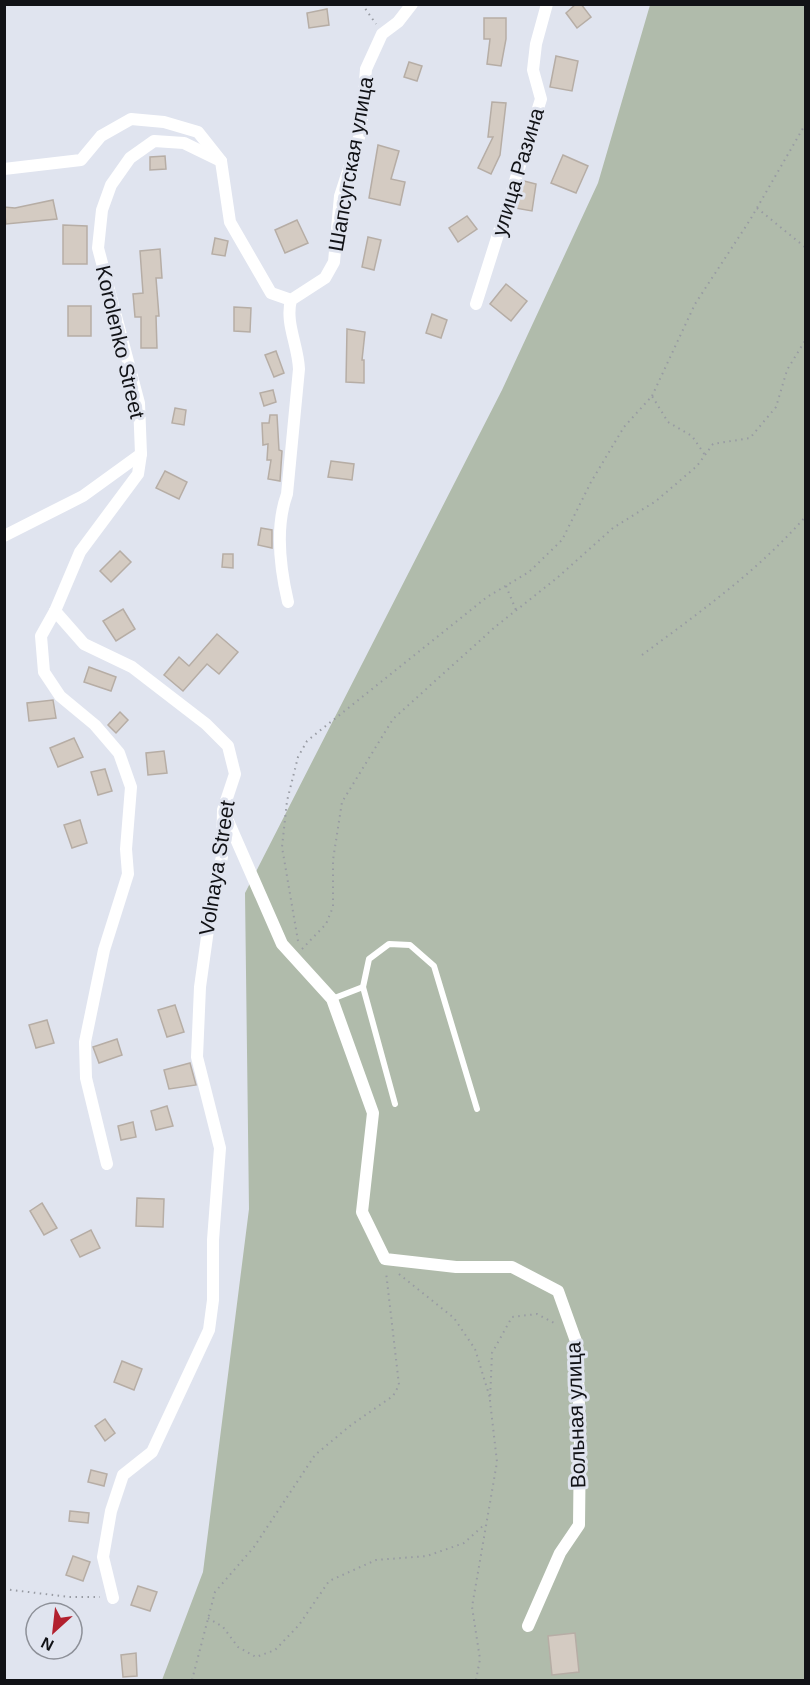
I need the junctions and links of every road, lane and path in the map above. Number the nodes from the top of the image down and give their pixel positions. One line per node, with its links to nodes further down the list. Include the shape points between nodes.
1 (363, 4): 4 (path)
2 (412, 4): 4 (street, Шапсугская улица)
3 (547, 4): 11 (street, улица Разина, via 533,70 541,99)
4 (382, 34): 10 (street, Шапсугская улица, via 366,69 361,131 340,196 334,262 325,278)
5 (806, 123): 8 (path)
6 (221, 161): 7 (street, via 198,132 164,122 131,119 100,136 81,160); 10 (street, via 230,222 272,293); 14 (street, Korolenko Street, via 184,143 154,141 130,158 111,185 102,210 98,248 139,403)
7 (4, 169)
8 (758, 207): 9 (path); 13 (path, via 695,304)
9 (806, 248)
10 (291, 300): 19 (street, via 290,331 299,369 287,494 282,508 280,566)
11 (476, 304)
12 (806, 339): 15 (path, via 787,370 776,407 750,438 712,444)
13 (652, 396): 15 (path, via 668,422 692,436); 18 (path, via 624,428 562,540 529,572)
14 (141, 454): 17 (street, via 83,496); 21 (street, Korolenko Street, via 138,474 81,552)
15 (705, 455): 20 (path, via 656,501 613,528)
16 (806, 516): 22 (path, via 779,547)
17 (4, 536)
18 (506, 586): 20 (path); 20 (path, via 308,741 298,757 287,801 282,847 301,950 326,924 333,907 333,860 342,802 393,719)
19 (288, 602)
20 (516, 610)
21 (55, 611): 23 (street, Volnaya Street, via 84,644 132,667 206,724 228,746 235,774); 28 (street, via 41,636 44,672 60,696 95,725 119,753 131,787 128,874 104,950 86,1042 86,1078)
22 (642, 655)
23 (223, 810): 25 (street, via 282,944); 34 (street, Volnaya Street, via 222,857 200,987 197,1057 220,1148 209,1330 152,1452 123,1475 111,1511 103,1557)
24 (363, 987): 25 (lane); 26 (lane); 27 (lane, via 369,959 389,944 410,945 434,966)
25 (332, 999): 29 (street, via 373,1113 362,1212)
26 (395, 1104)
27 (477, 1109)
28 (107, 1164)
29 (385, 1259): 30 (street, Вольная улица, via 456,1267 512,1267 558,1291); 31 (path, via 408,1284 454,1318 475,1349); 35 (path, via 399,1385 393,1396 315,1455 254,1547 215,1592)
30 (573, 1333): 31 (path, via 537,1314 512,1317 492,1353); 36 (street, Вольная улица, via 577,1344 580,1437 579,1525 560,1552)
31 (490, 1401): 32 (path, via 497,1462)
32 (485, 1524): 35 (path, via 464,1543 427,1556 376,1560 329,1581 299,1625 275,1650 256,1657 238,1647 223,1627); 38 (path, via 472,1607 480,1659)
33 (4, 1588): 34 (path, via 69,1597)
34 (113, 1598)
35 (208, 1618): 37 (path)
36 (528, 1626)
37 (193, 1680)
38 (476, 1680)

